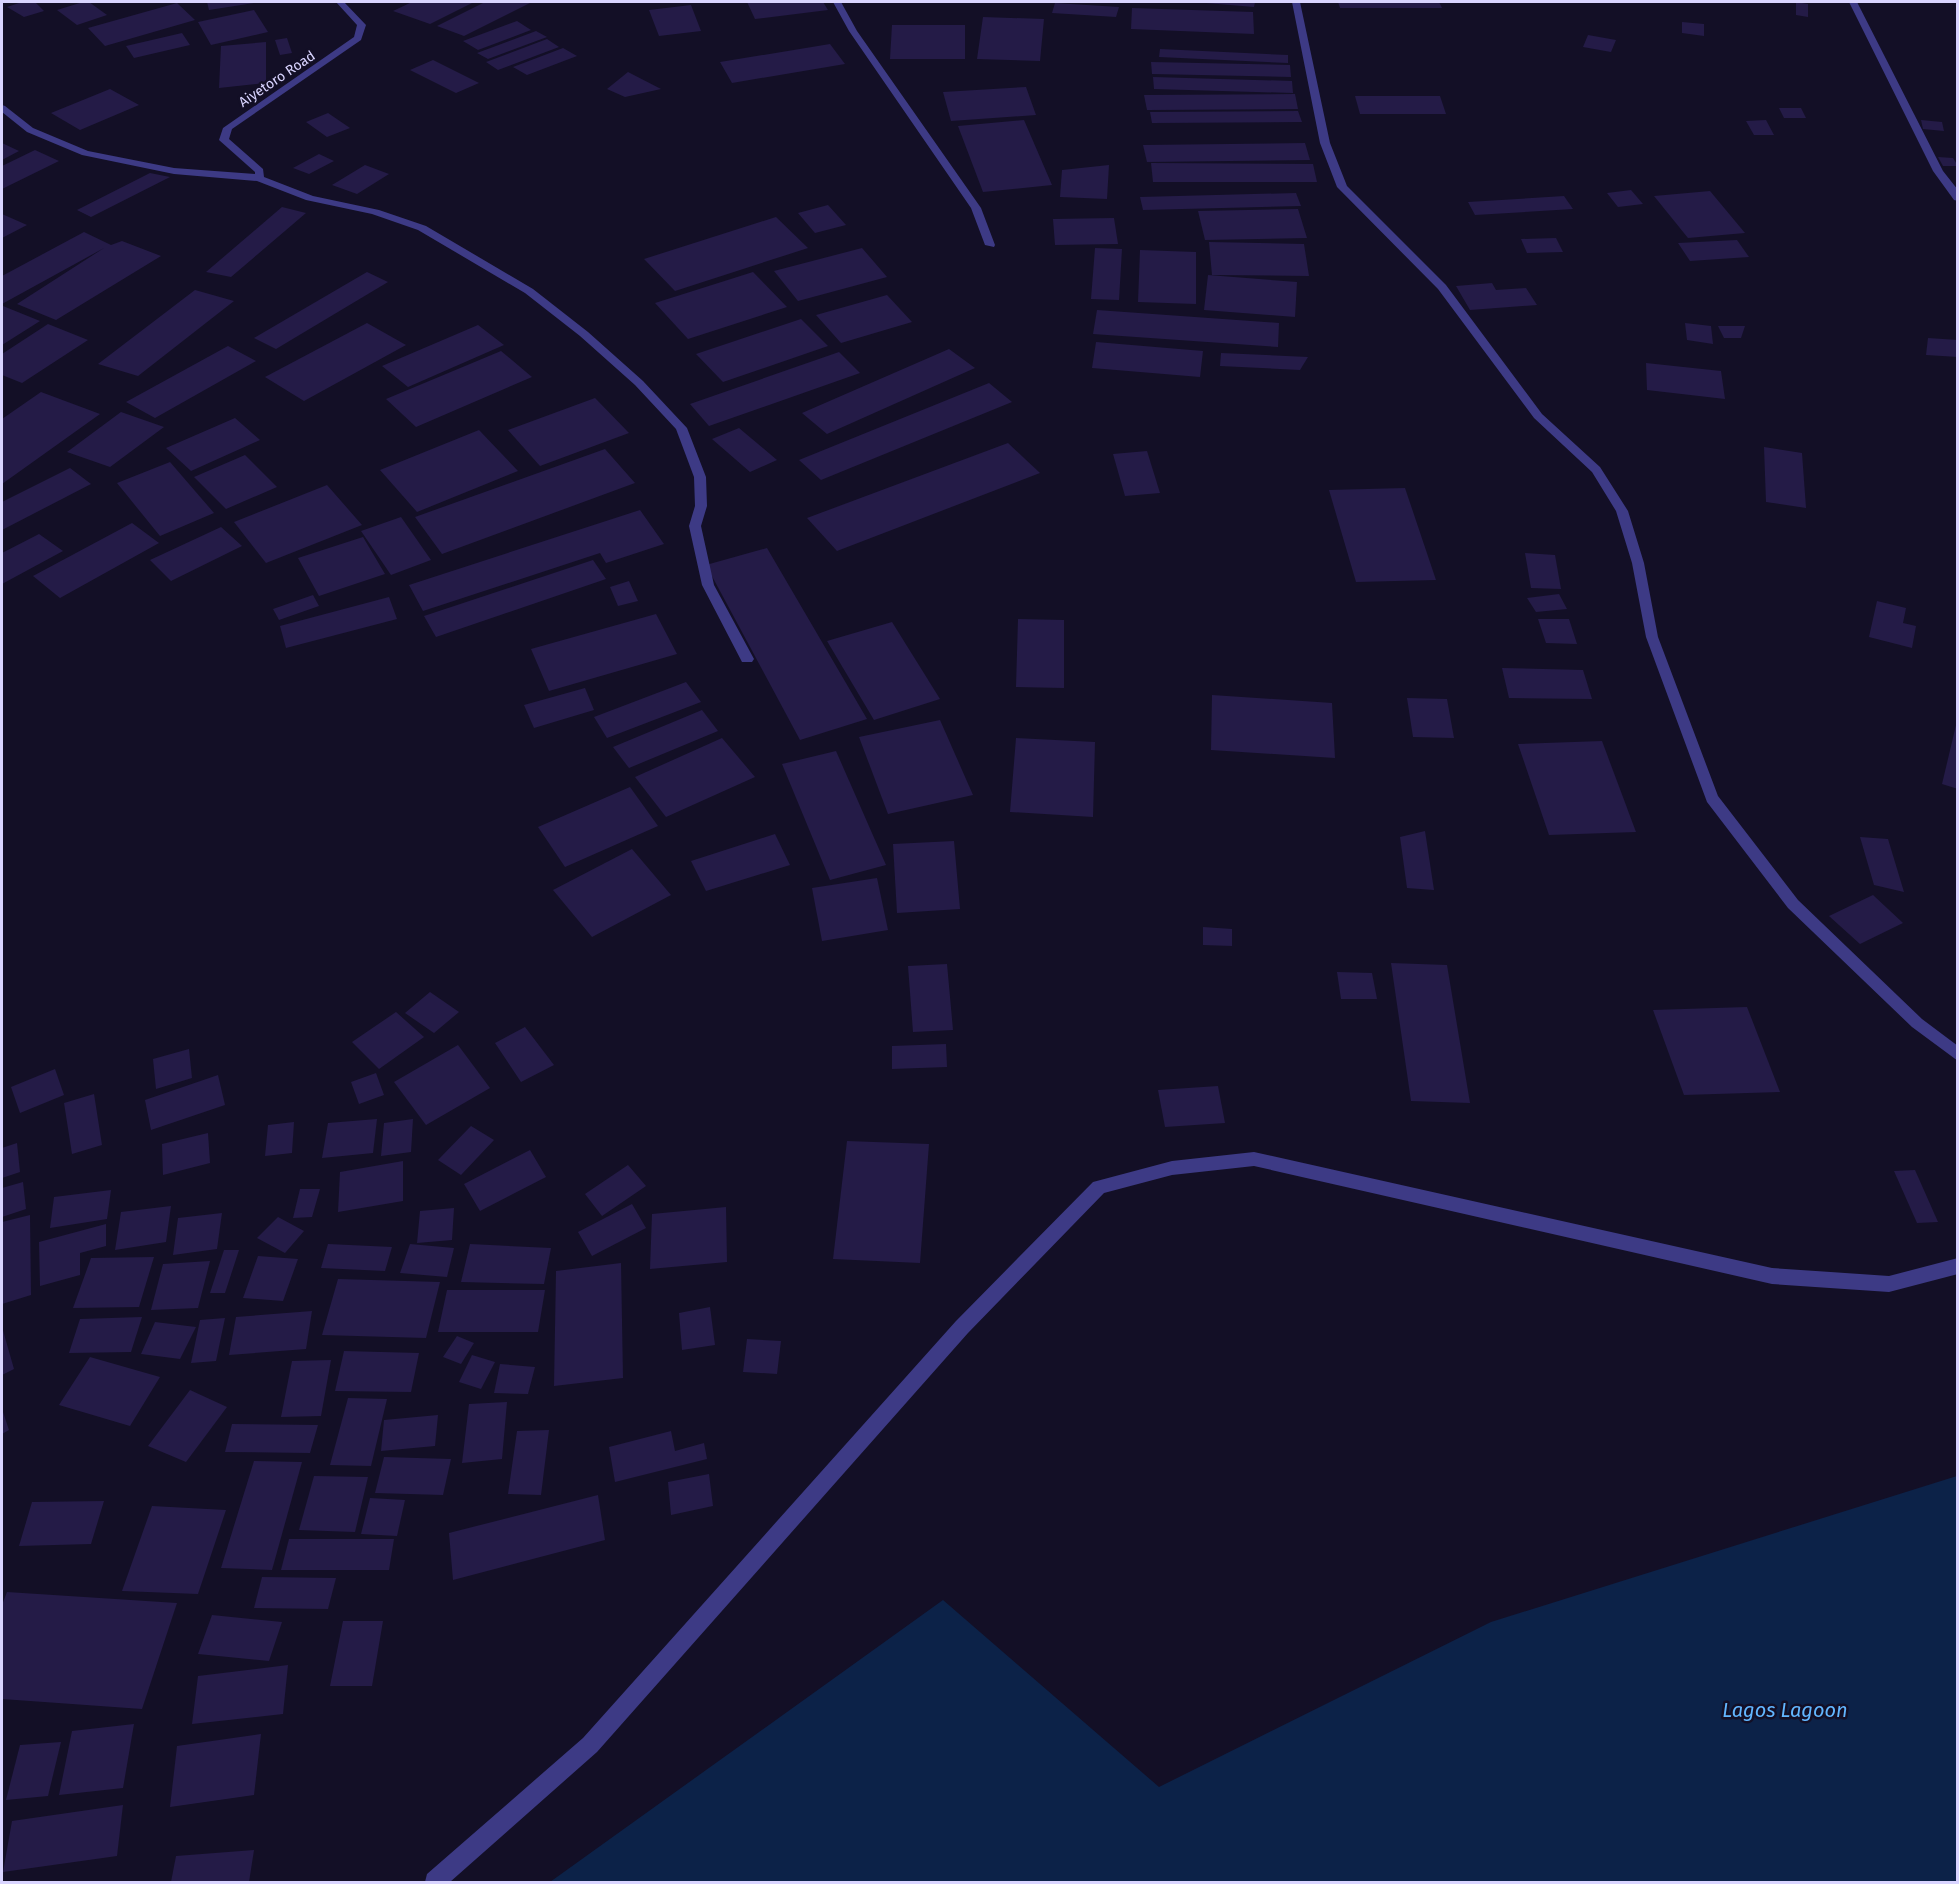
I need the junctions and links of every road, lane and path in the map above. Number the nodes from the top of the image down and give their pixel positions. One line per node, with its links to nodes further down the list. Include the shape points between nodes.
1 (339, 2): 6 (street, Aiyetoro Road, via 362,25 358,38 228,128 225,134 224,140 260,171)
2 (837, 2): 8 (street, via 976,208)
3 (1296, 2): 10 (street, via 1325,143 1342,187 1442,287 1538,416 1596,470 1622,511 1638,562 1652,637 1712,798 1793,904 1917,1023)
4 (1853, 2): 7 (street, via 1938,171)
5 (2, 108): 6 (street, via 30,130 85,153 174,171)
6 (259, 178): 9 (street, via 310,198 375,212 422,228 529,291 639,383 685,438 700,477 701,506 694,526 708,585)
7 (1958, 198)
8 (990, 245)
9 (747, 660)
10 (1958, 1055)
11 (1958, 1266): 12 (street, via 1889,1284 1772,1276 1254,1159 1172,1168 1099,1187 962,1327 590,1745)
12 (435, 1882)

